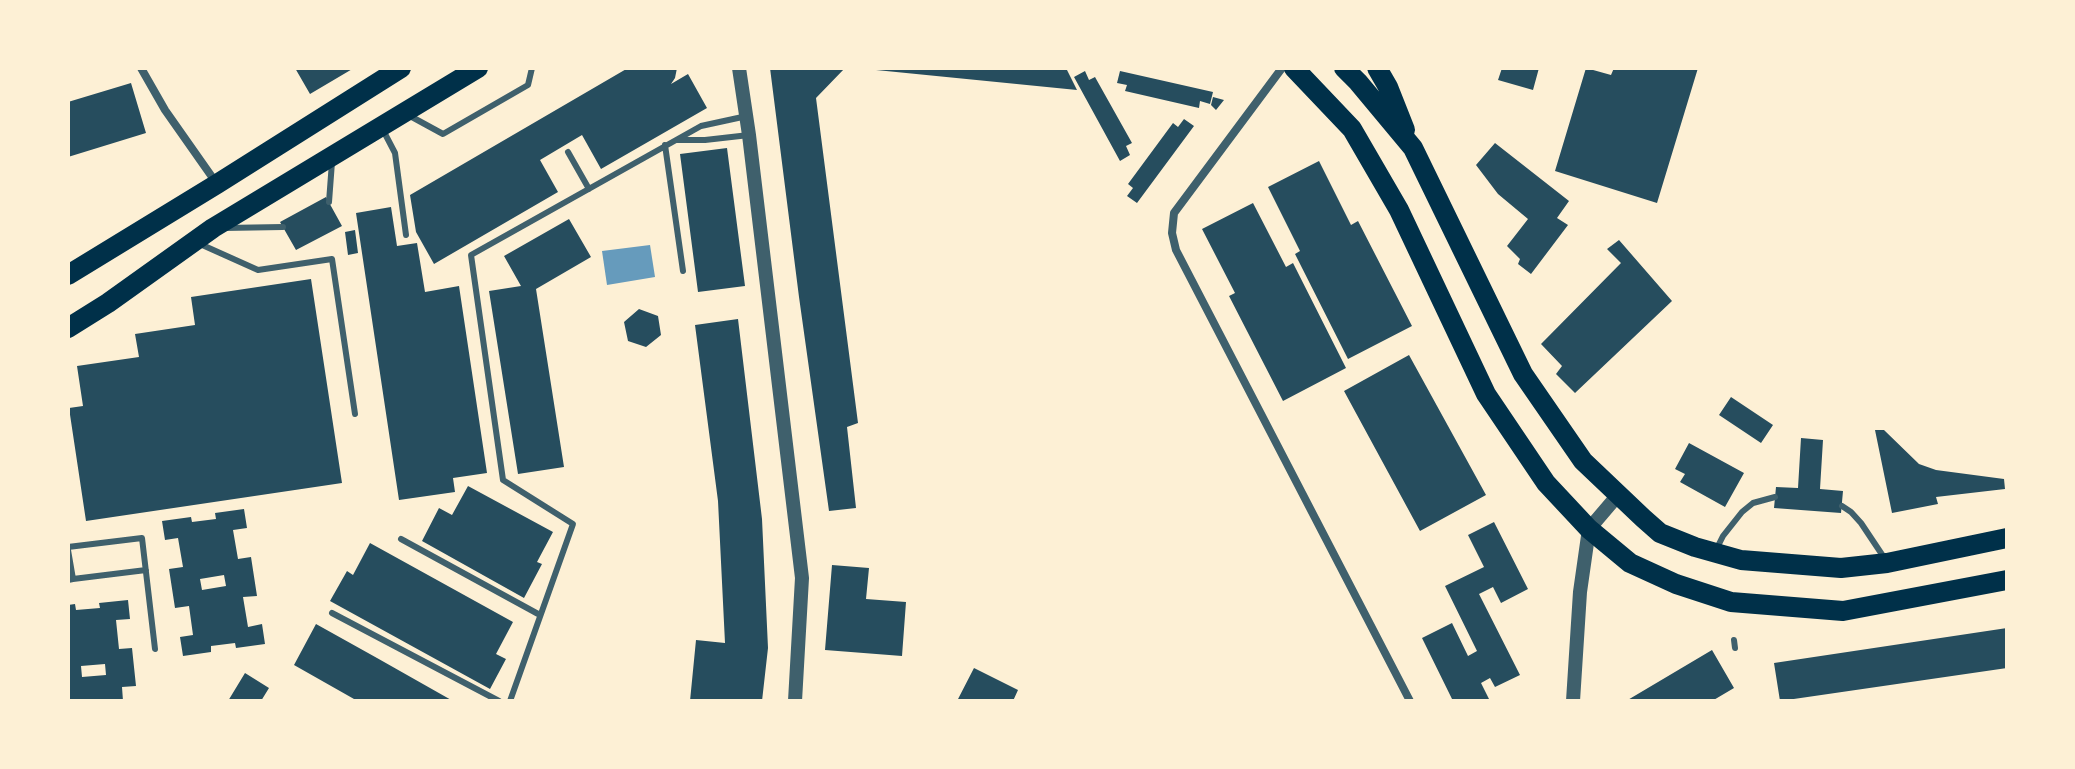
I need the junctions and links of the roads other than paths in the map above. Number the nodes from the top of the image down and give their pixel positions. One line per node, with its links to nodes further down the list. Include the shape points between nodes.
1 (141, 68): 19 (street)
2 (401, 68): 19 (main road)
3 (478, 68): 10 (main road)
4 (532, 68): 10 (lane, via 528,85 443,134)
5 (739, 68): 11 (street)
6 (1282, 68): 50 (street, via 1174,213 1172,233 1176,250)
7 (1294, 68): 33 (main road, via 1352,129 1399,210 1486,394 1546,483)
8 (1344, 68): 16 (main road)
9 (1377, 68): 16 (main road)
10 (403, 113): 12 (main road)
11 (747, 116): 13 (street); 14 (lane, via 701,126)
12 (380, 126): 18 (main road); 24 (lane, via 395,153)
13 (749, 135): 14 (lane); 49 (street, via 802,578)
14 (674, 140): 15 (lane)
15 (665, 145): 20 (lane); 26 (lane)
16 (1413, 148): 30 (main road, via 1523,374 1583,461)
17 (568, 152): 20 (lane)
18 (333, 154): 21 (lane); 23 (main road)
19 (217, 184): 27 (main road)
20 (589, 189): 43 (lane, via 471,255 503,480 573,524)
21 (329, 202)
22 (283, 227): 23 (lane)
23 (213, 228): 25 (main road)
24 (406, 235)
25 (193, 241): 28 (main road); 29 (lane, via 258,270 332,259)
26 (683, 271)
27 (68, 275)
28 (68, 328)
29 (355, 414)
30 (1618, 495): 33 (street); 37 (main road, via 1660,533)
31 (1775, 497): 37 (lane, via 1742,512)
32 (1842, 506): 38 (lane, via 1861,523)
33 (1589, 529): 41 (main road, via 1630,563 1731,602 1843,611); 51 (street)
34 (2007, 538): 38 (main road)
35 (401, 539): 43 (lane)
36 (68, 548): 39 (lane, via 142,538); 40 (lane)
37 (1715, 553): 38 (main road, via 1841,568)
38 (1887, 563)
39 (146, 570): 40 (lane); 46 (lane)
40 (70, 579)
41 (2007, 580)
42 (332, 613): 47 (lane)
43 (540, 615): 48 (lane)
44 (1734, 640): 45 (lane)
45 (1735, 648)
46 (155, 649)
47 (499, 701)
48 (510, 701)
49 (795, 701)
50 (1410, 701)
51 (1573, 701)

